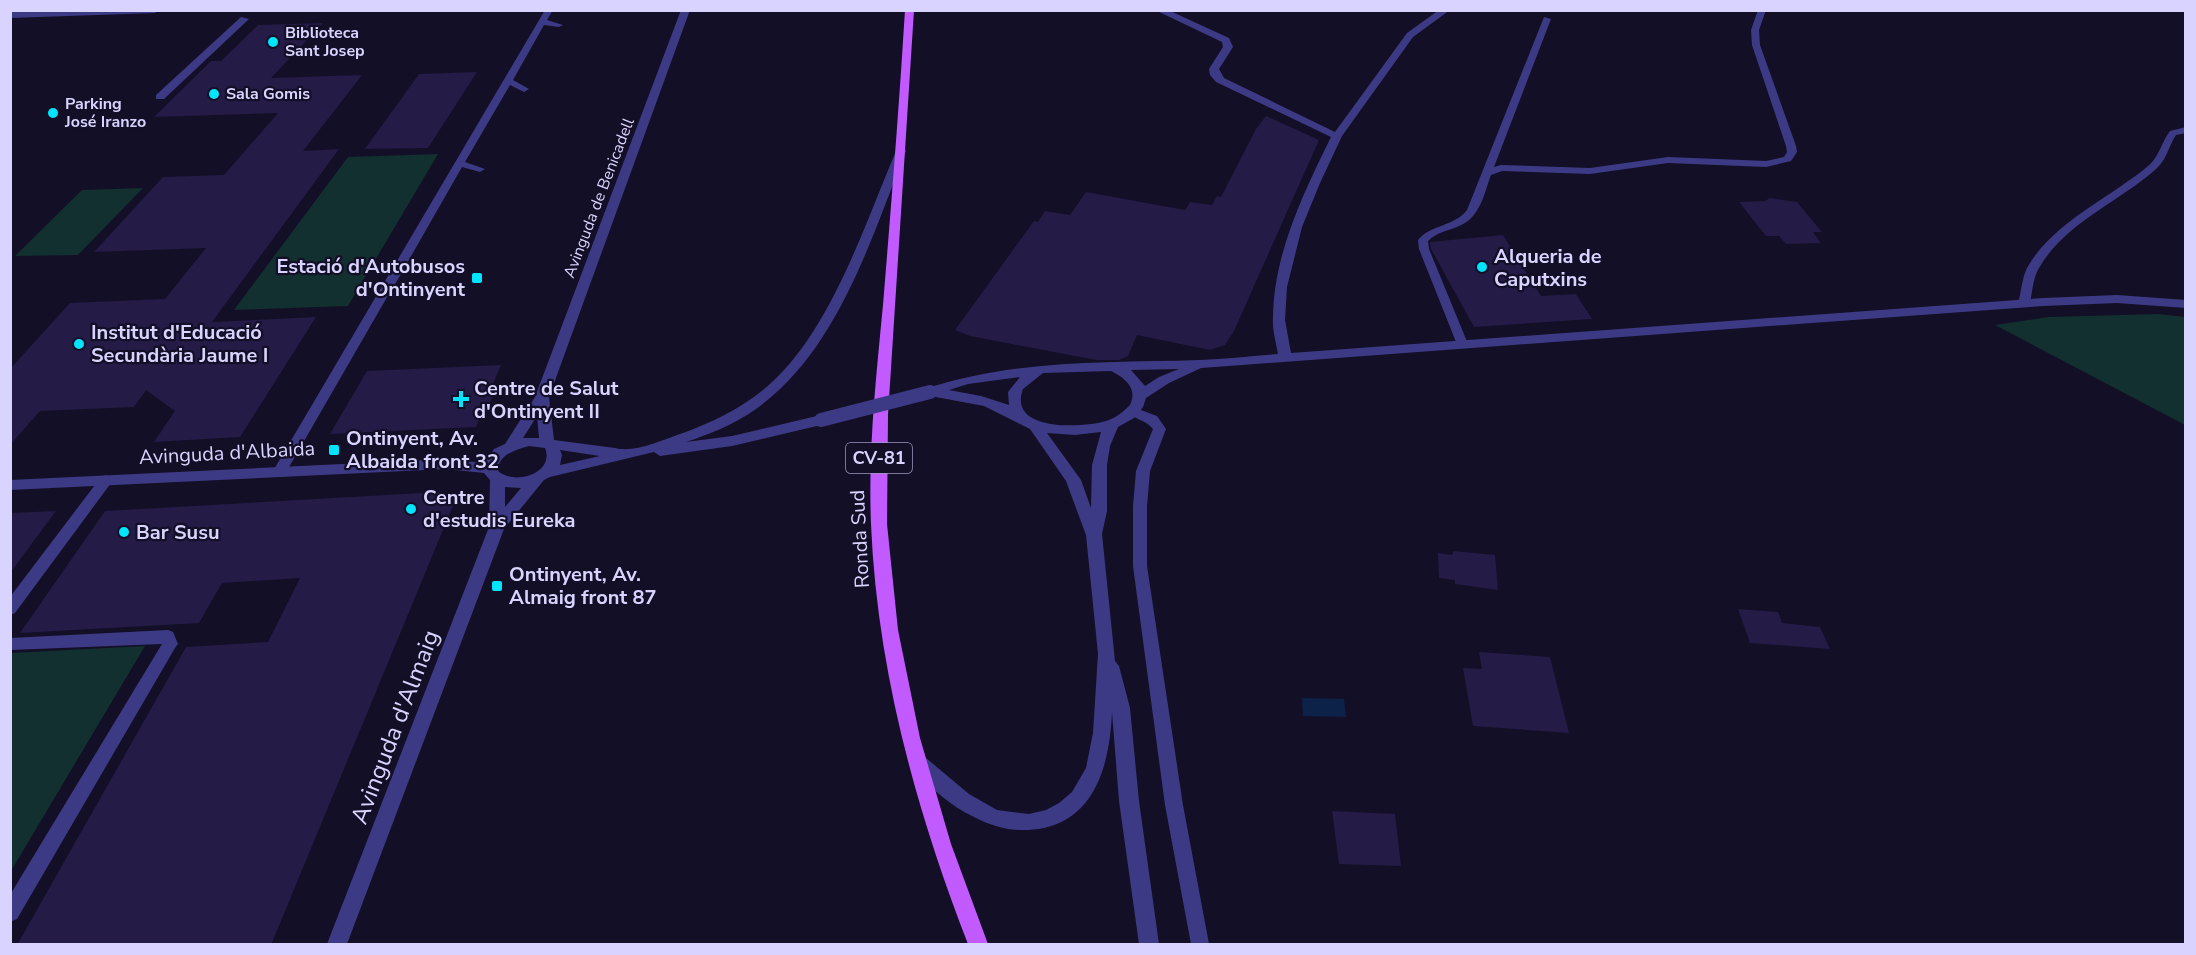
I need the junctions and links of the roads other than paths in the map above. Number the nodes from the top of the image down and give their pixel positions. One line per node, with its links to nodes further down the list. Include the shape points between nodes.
1 (154, 10): 8 (street)
2 (549, 10): 11 (lane)
3 (686, 10): 33 (street, Avinguda de Benicadell)
4 (910, 10): 18 (main road, Ronda Sud / CV-81)
5 (1159, 10): 17 (street, via 1226,40 1228,46 1214,69 1220,80)
6 (1446, 10): 17 (street, via 1410,35)
7 (1762, 10): 21 (lane, via 1755,30 1756,45 1791,146 1788,159 1766,164 1668,160 1590,171 1501,168)
8 (10, 15)
9 (1547, 19): 21 (lane)
10 (244, 20): 15 (street)
11 (543, 22): 12 (lane); 13 (lane)
12 (559, 26)
13 (508, 81): 14 (lane); 19 (lane)
14 (524, 89)
15 (160, 97)
16 (2186, 130): 24 (lane, via 2173,133 2152,168 2092,209 2053,243 2032,269)
17 (1337, 136): 27 (street, via 1296,227 1281,287)
18 (900, 151): 39 (street, via 839,293 787,376 751,407 723,422); 51 (main road, Ronda Sud / CV-81, via 879,434 879,525 887,611)
19 (459, 163): 20 (lane); 22 (lane)
20 (480, 170)
21 (1487, 173): 26 (lane, via 1465,221 1427,234 1423,240)
22 (387, 287): 23 (lane); 41 (lane)
23 (411, 295)
24 (2024, 303): 25 (street, via 2117,299); 26 (street)
25 (2186, 304)
26 (1462, 344): 27 (street)
27 (1285, 357): 28 (street)
28 (1203, 364): 29 (street); 32 (street, via 1164,380)
29 (1114, 367): 30 (street); 32 (street, via 1133,376)
30 (1040, 370): 31 (street, via 966,380); 35 (street, via 1022,381 1014,394 1013,402)
31 (930, 392): 35 (street, via 983,401); 39 (street, bridge, via 732,441)
32 (1141, 395): 34 (street)
33 (542, 397): 37 (street); 38 (street)
34 (1133, 411): 36 (street); 56 (lane, via 1152,419 1160,429 1143,471 1140,566 1173,805)
35 (1029, 423): 36 (street, via 1072,430); 47 (street, via 1073,480)
36 (1112, 424): 47 (street, via 1098,463 1099,509)
37 (549, 444): 38 (street, Avinguda d'Albaida, via 529,441); 39 (street, Avinguda d'Albaida); 43 (street, via 556,451 556,458)
38 (504, 450): 40 (street, Avinguda d'Albaida); 42 (street)
39 (626, 454): 43 (street, Avinguda d'Albaida)
40 (446, 464): 41 (street, Avinguda d'Albaida); 42 (street, Avinguda d'Albaida)
41 (280, 471): 44 (street, Avinguda d'Albaida)
42 (494, 475): 43 (street, Avinguda d'Albaida, via 517,484); 46 (street, Avinguda d'Almaig)
43 (543, 475): 46 (street, Avinguda d'Almaig)
44 (106, 480): 45 (street, Avinguda d'Albaida); 48 (lane)
45 (10, 485)
46 (497, 527): 53 (street, Avinguda d'Almaig)
47 (1094, 535): 50 (street)
48 (10, 609)
49 (10, 644): 52 (lane, via 168,636 170,644)
50 (1106, 651): 51 (street, via 1101,746 1088,784 1066,810 1037,822 1003,821 972,808); 55 (street, via 1121,708)
51 (919, 764): 54 (main road, Ronda Sud / CV-81)
52 (10, 913)
53 (337, 945)
54 (978, 945)
55 (1149, 945)
56 (1200, 945)

